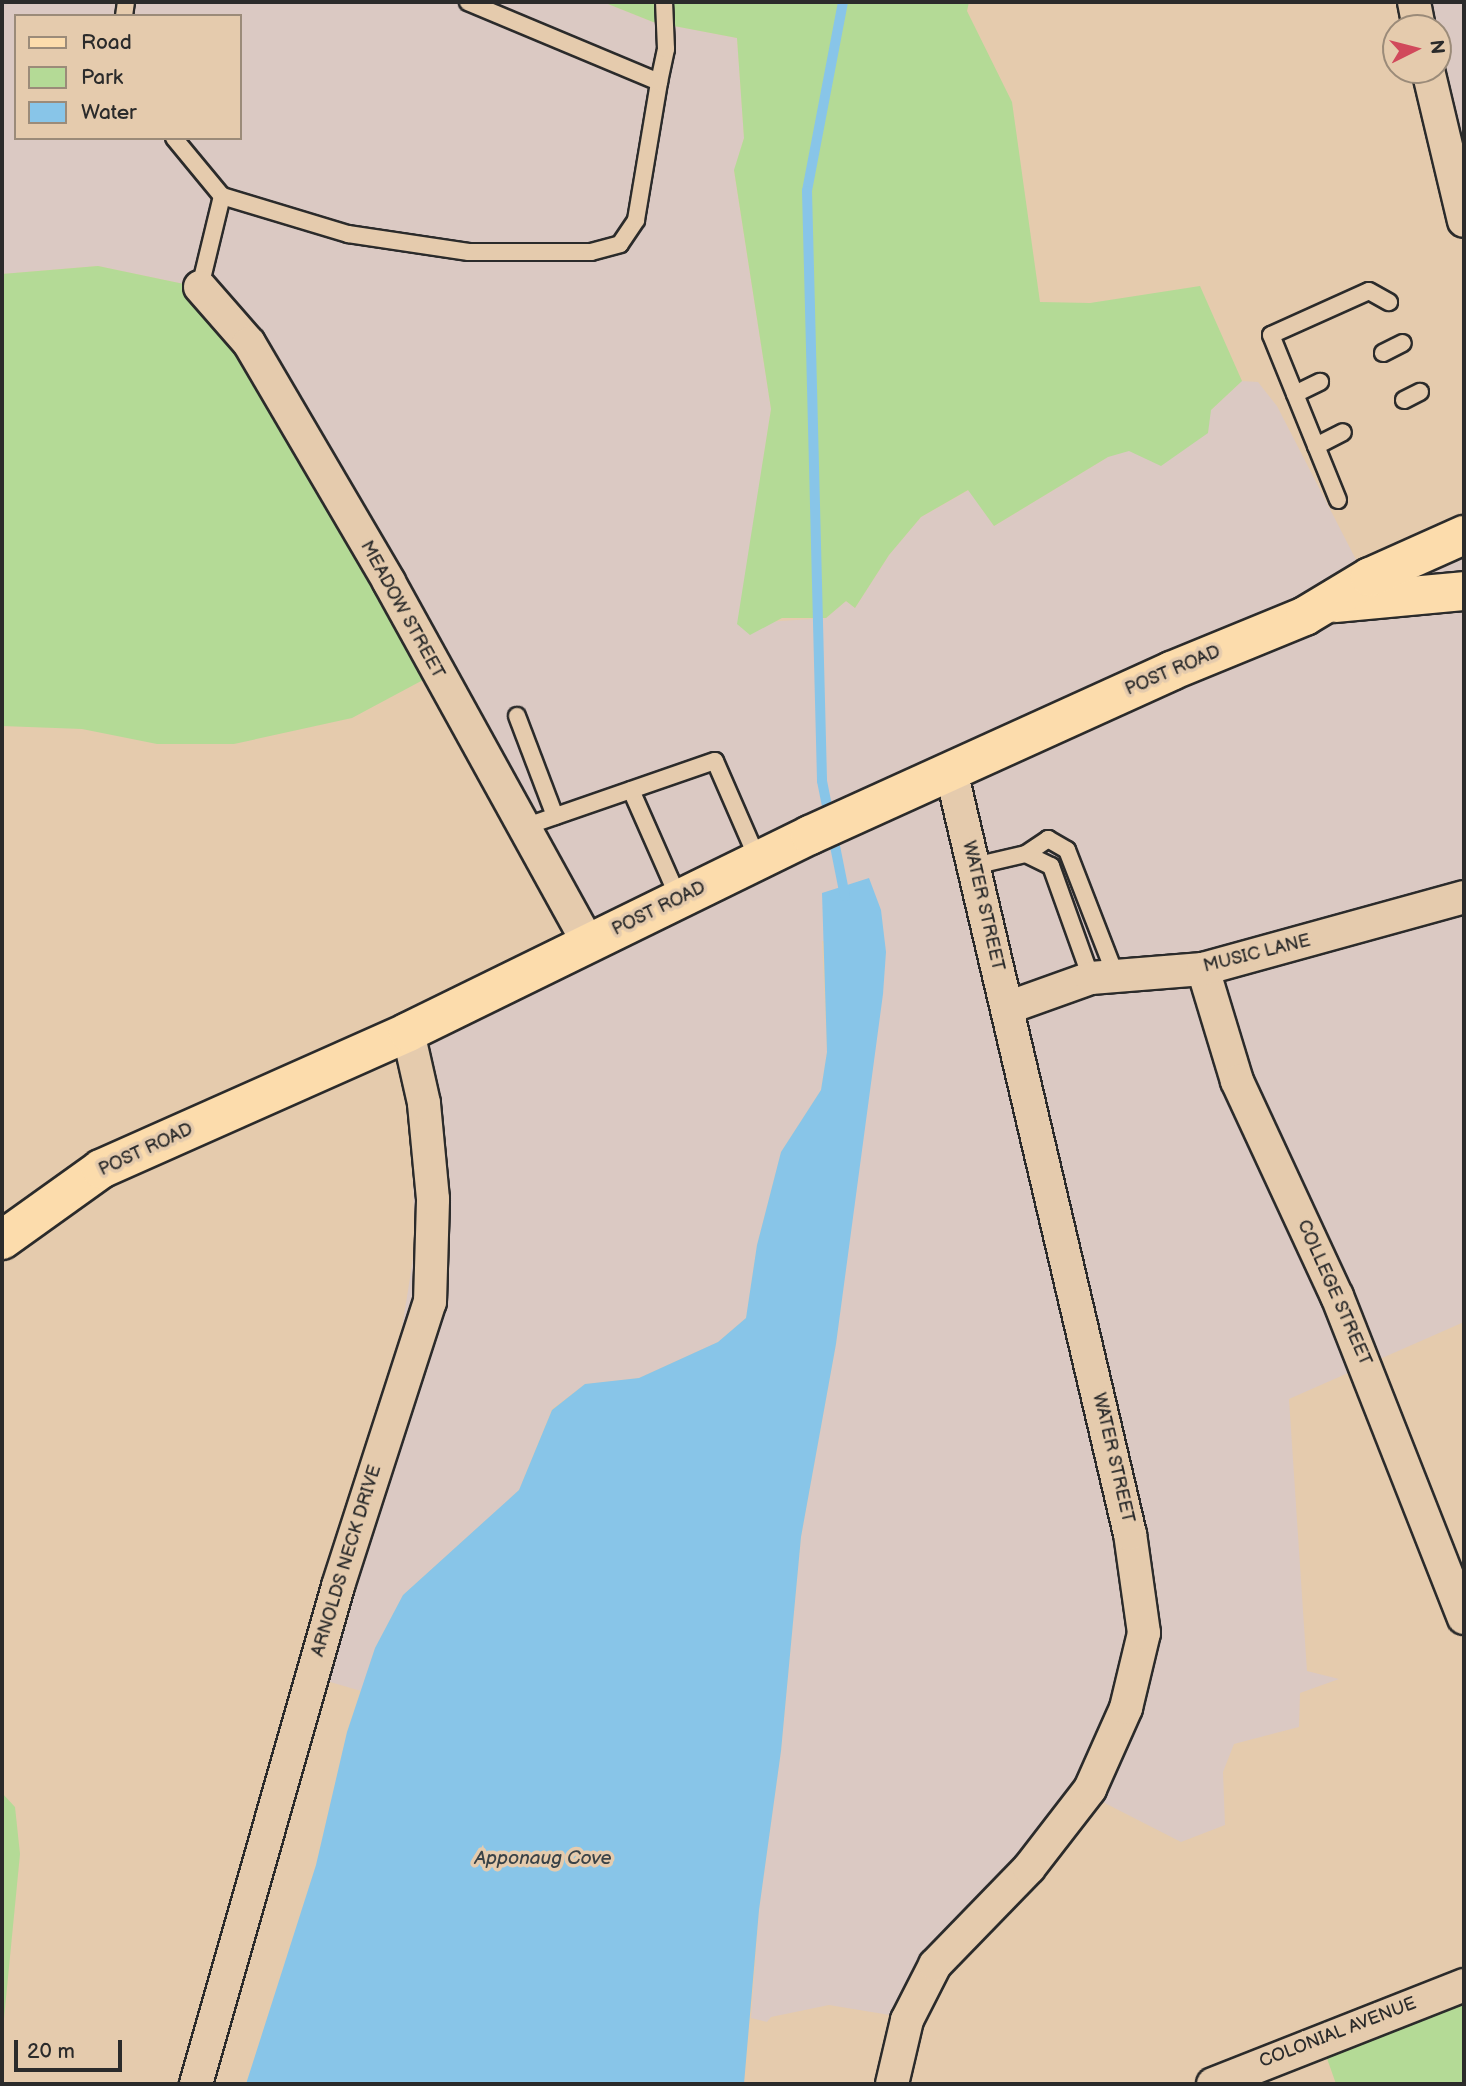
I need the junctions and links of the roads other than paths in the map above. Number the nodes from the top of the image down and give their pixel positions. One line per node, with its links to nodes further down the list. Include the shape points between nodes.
1 (468, 2): 3 (lane)
2 (664, 2): 3 (lane, via 666,49)
3 (659, 82): 6 (lane, via 636,219 620,244 591,251 469,252 404,246)
4 (1431, 84): 7 (street)
5 (176, 140): 6 (lane)
6 (222, 197): 8 (lane)
7 (1464, 221)
8 (200, 287): 26 (street, MEADOW STREET, via 249,343)
9 (1389, 302): 14 (lane, via 1369,292 1271,335)
10 (1403, 343): 11 (lane)
11 (1383, 353)
12 (1320, 382): 14 (lane)
13 (1420, 392): 15 (lane)
14 (1295, 394): 17 (lane)
15 (1404, 400)
16 (1343, 432): 17 (lane)
17 (1316, 446): 18 (lane)
18 (1338, 500)
19 (1464, 535): 21 (main road, POST ROAD, via 1370,577)
20 (1464, 591): 21 (main road, POST ROAD)
21 (1330, 603): 23 (main road, POST ROAD)
22 (517, 716): 25 (lane)
23 (951, 771): 28 (main road, POST ROAD); 29 (street, WATER STREET)
24 (631, 790): 25 (lane); 28 (lane, via 715,761); 31 (lane)
25 (555, 816): 26 (lane)
26 (524, 827): 32 (street, MEADOW STREET)
27 (1026, 854): 29 (lane); 34 (lane, via 1051,866); 34 (lane, via 1048,839 1067,849)
28 (758, 860): 31 (main road, POST ROAD)
29 (974, 866): 35 (street, WATER STREET)
30 (1464, 897): 33 (street, MUSIC LANE)
31 (678, 899): 32 (main road, POST ROAD)
32 (588, 943): 36 (main road, POST ROAD)
33 (1203, 969): 34 (street, MUSIC LANE); 38 (street, COLLEGE STREET, via 1237,1081 1338,1296)
34 (1103, 976): 35 (street, MUSIC LANE)
35 (1007, 1008): 41 (street, WATER STREET, via 1130,1534 1144,1633 1126,1708 1090,1789 1029,1868 935,1965 907,2020)
36 (408, 1032): 37 (main road, POST ROAD, via 101,1169); 40 (street, ARNOLDS NECK DRIVE, via 424,1103 433,1199 430,1302 338,1586)
37 (2, 1240)
38 (1464, 1618)
39 (1464, 1985): 42 (street, COLONIAL AVENUE)
40 (195, 2084)
41 (892, 2084)
42 (1213, 2084)

